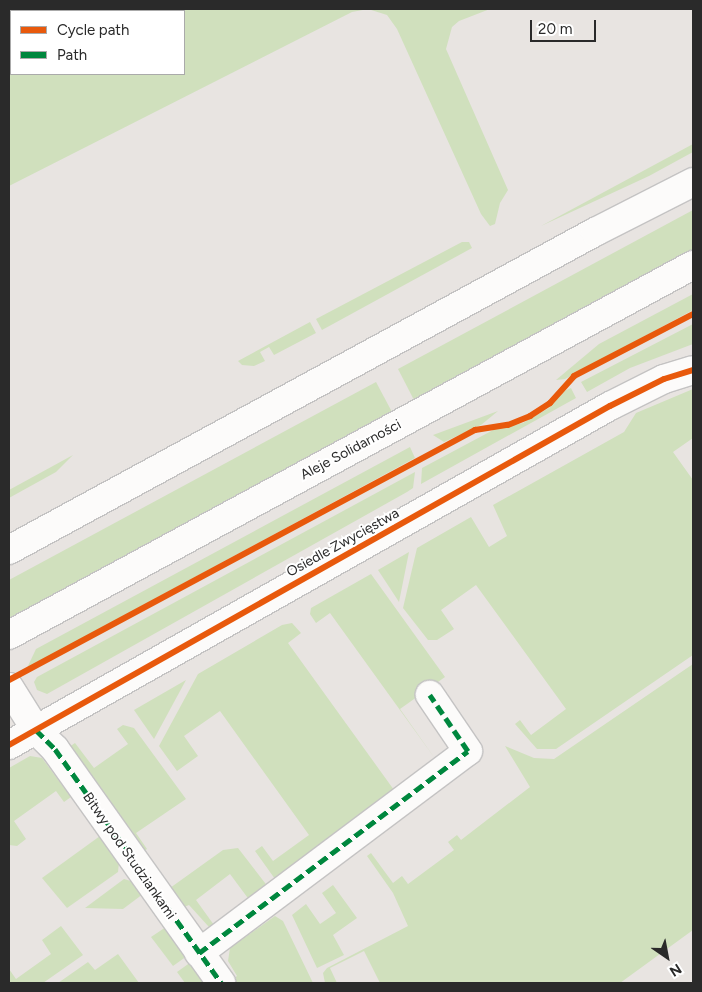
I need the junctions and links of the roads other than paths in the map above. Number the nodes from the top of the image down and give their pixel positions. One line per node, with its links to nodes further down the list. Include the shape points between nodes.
1 (693, 182): 4 (street)
2 (693, 265): 5 (street, Aleje Solidarności)
3 (693, 370): 8 (street, Osiedle Zwycięstwa, via 664,379 610,406)
4 (9, 550)
5 (9, 635)
6 (9, 687): 8 (street, Bitwy pod Studziankami)
7 (430, 695): 10 (street, via 468,751)
8 (36, 730): 9 (street, Osiedle Zwycięstwa); 10 (street, Bitwy pod Studziankami, via 55,749)
9 (9, 745)
10 (200, 953): 11 (street, Bitwy pod Studziankami)
11 (221, 983)

